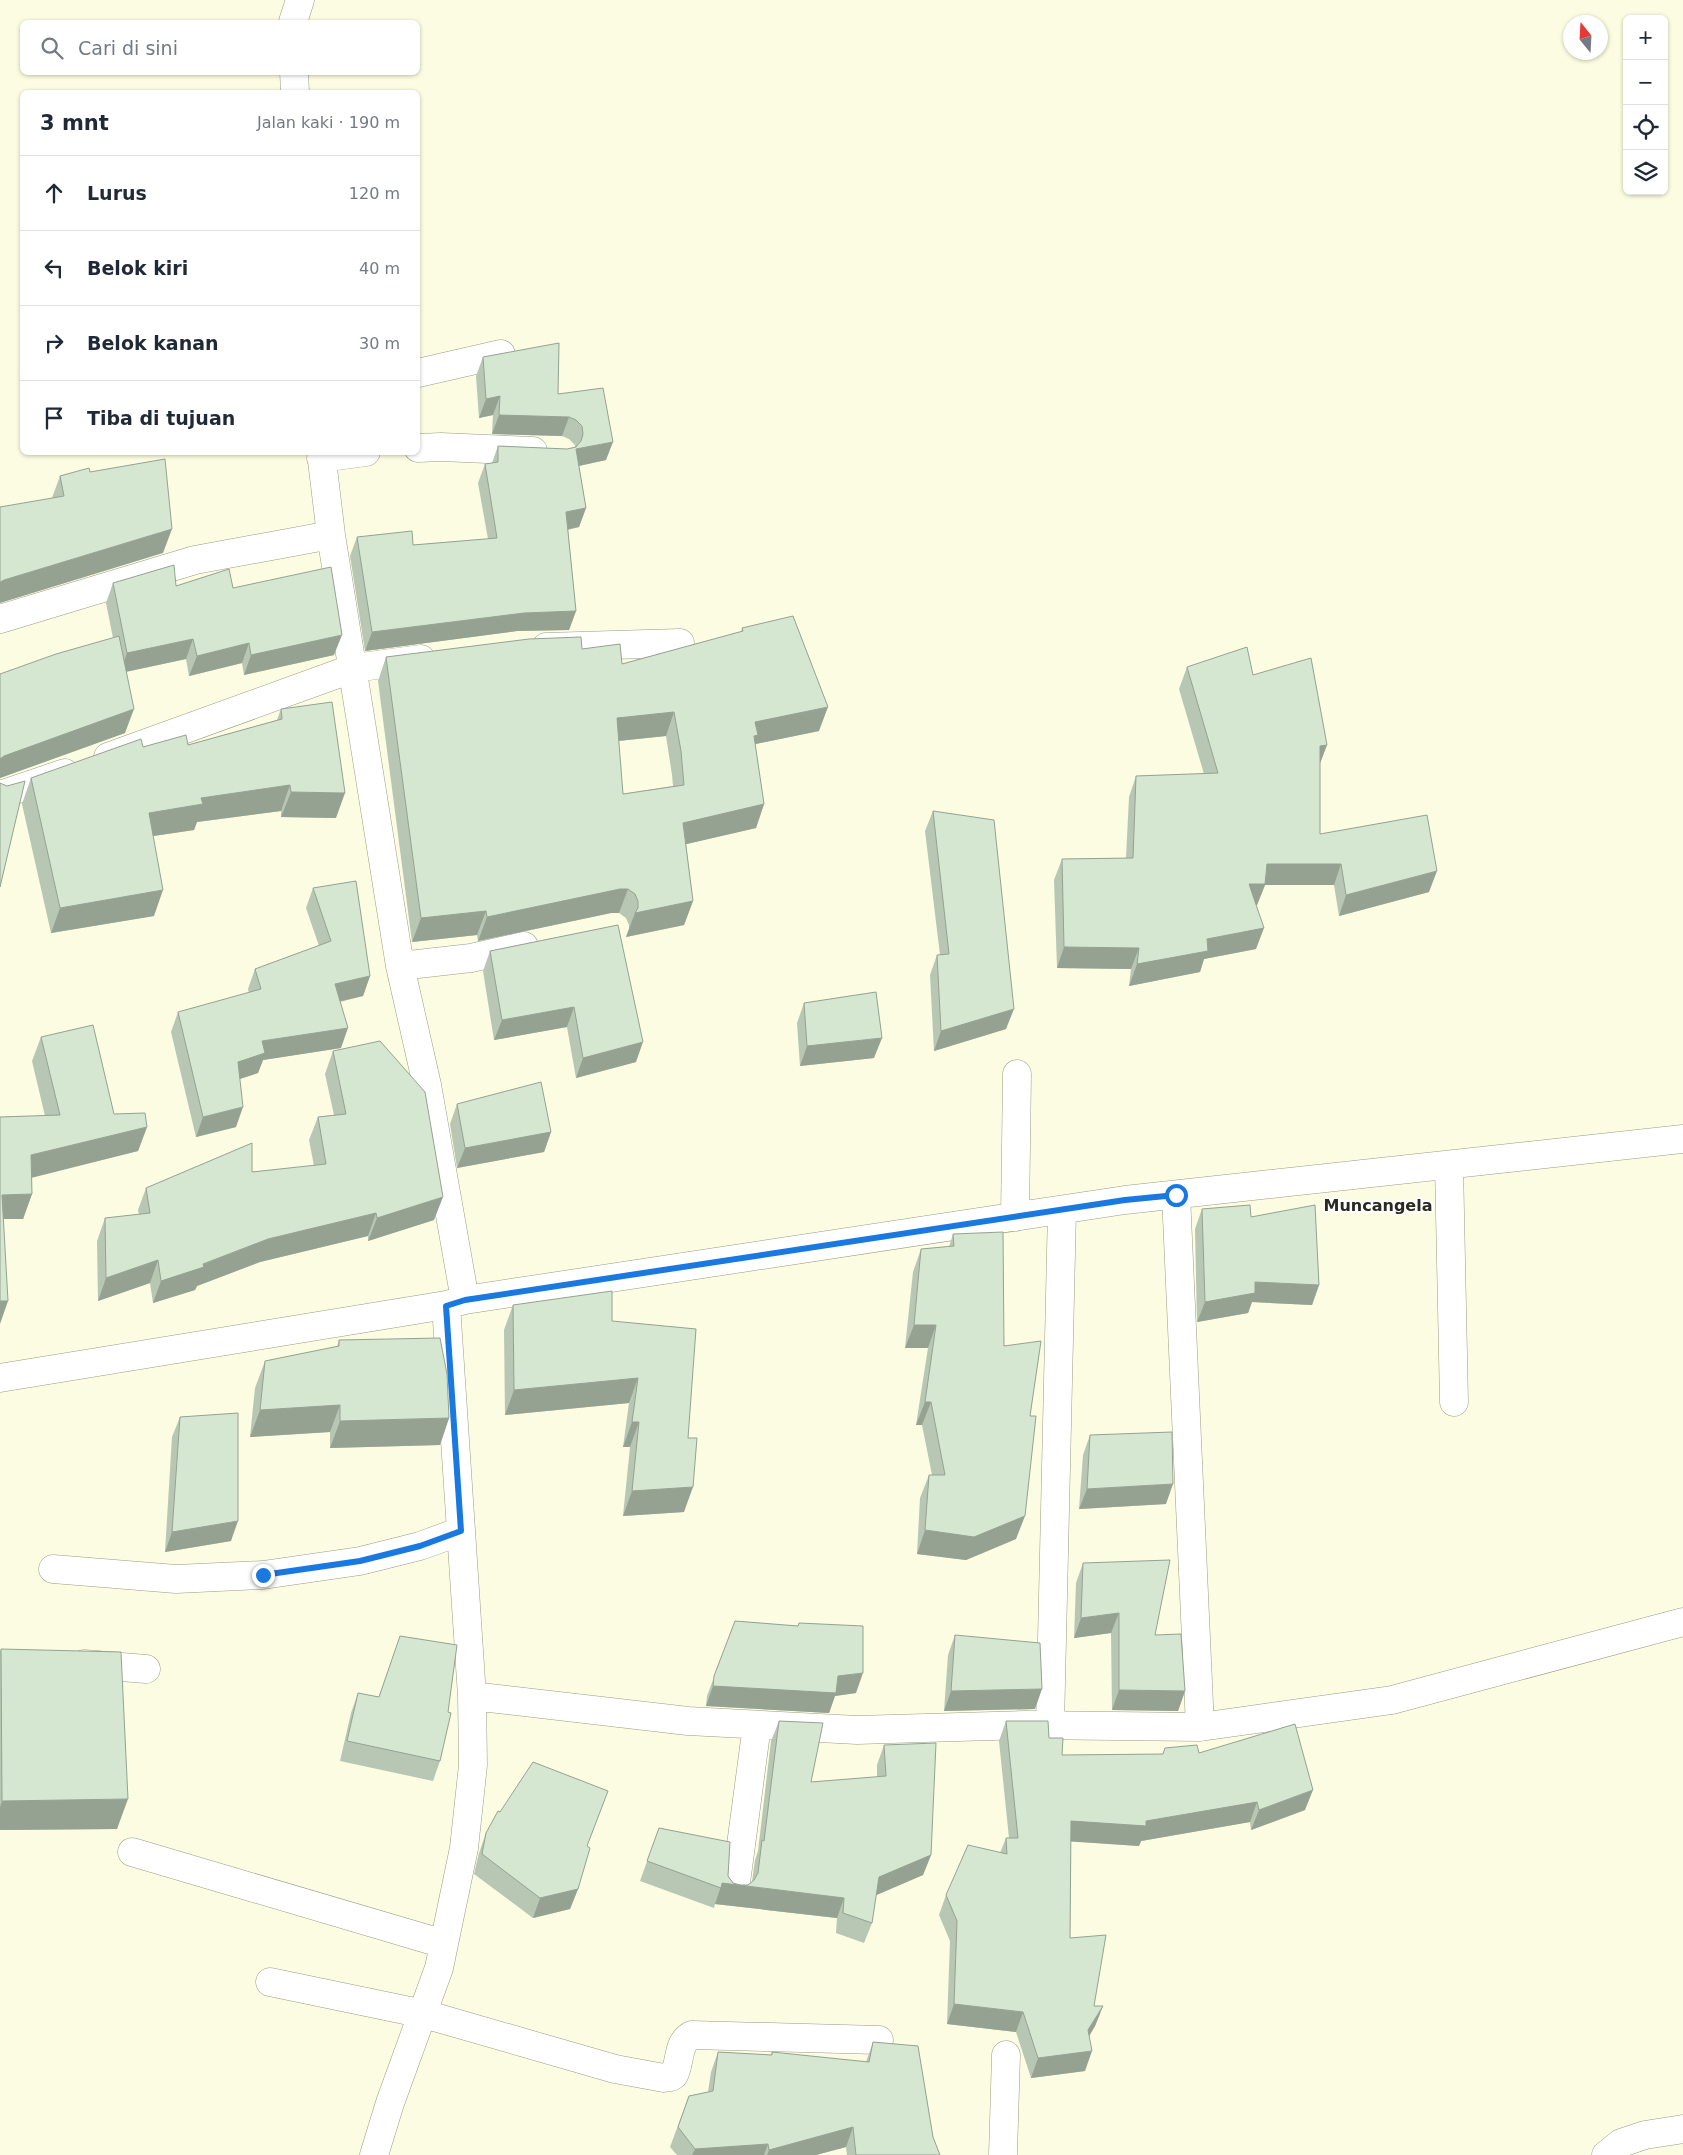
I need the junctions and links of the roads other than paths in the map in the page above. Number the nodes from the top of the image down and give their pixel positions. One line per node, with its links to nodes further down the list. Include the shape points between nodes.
1 (300, 0): 2 (street)
2 (294, 20)
3 (294, 75): 4 (street)
4 (295, 90)
5 (501, 354): 6 (street)
6 (420, 373)
7 (420, 448): 8 (street)
8 (561, 452)
9 (321, 455): 10 (street)
10 (331, 535): 11 (street, via 195,560); 15 (street)
11 (0, 619)
12 (680, 643): 13 (street)
13 (519, 647)
14 (450, 655): 15 (street)
15 (354, 668): 16 (street); 18 (street)
16 (0, 795)
17 (544, 942): 18 (street, via 471,958)
18 (400, 966): 25 (street, via 427,1085)
19 (1017, 1074): 24 (street)
20 (1683, 1139): 21 (street)
21 (1449, 1166): 22 (street); 27 (street)
22 (1176, 1195): 23 (street); 36 (street)
23 (1062, 1210): 24 (street); 35 (street)
24 (1015, 1217): 25 (street)
25 (456, 1303): 26 (street); 28 (street)
26 (0, 1378)
27 (1454, 1402)
28 (461, 1531): 29 (street, via 420,1546 360,1561 263,1575 176,1579); 33 (street)
29 (53, 1569)
30 (1683, 1622): 36 (street, via 1392,1700)
31 (62, 1663): 32 (street)
32 (146, 1669)
33 (472, 1696): 34 (street, via 688,1721); 39 (street, via 473,1765 464,1848)
34 (757, 1725): 35 (street, via 856,1730); 38 (street)
35 (1050, 1725): 36 (street)
36 (1200, 1727)
37 (132, 1852): 39 (street)
38 (735, 1890)
39 (444, 1944): 41 (street)
40 (270, 1982): 41 (street)
41 (424, 2014): 42 (street, via 615,2069 664,2078 674,2075 682,2043 692,2035); 45 (street)
42 (879, 2040)
43 (1006, 2055): 46 (street)
44 (1683, 2129): 47 (street, via 1645,2135 1621,2143)
45 (374, 2155)
46 (1003, 2155)
47 (1606, 2155)

